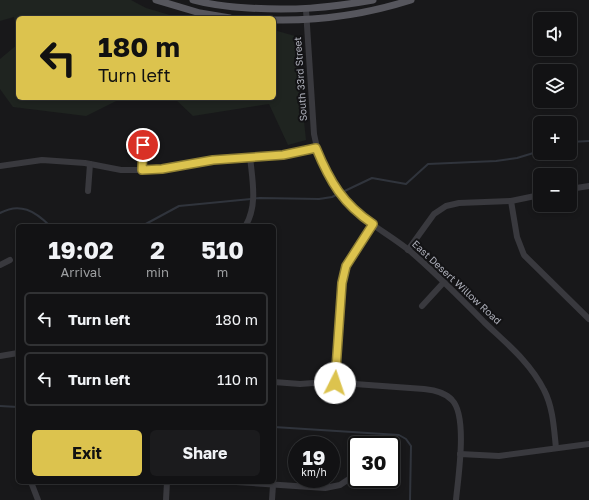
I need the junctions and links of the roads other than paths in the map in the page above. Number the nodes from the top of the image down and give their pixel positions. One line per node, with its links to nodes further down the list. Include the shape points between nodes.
1 (156, 0): 6 (main road)
2 (193, 0): 5 (main road, via 243,7)
3 (373, 0): 5 (main road)
4 (411, 0): 8 (main road, via 358,14)
5 (306, 10): 8 (street, South 33rd Street)
6 (218, 16)
7 (276, 20): 8 (main road)
8 (307, 20): 10 (street, South 33rd Street)
9 (142, 137): 14 (street)
10 (316, 148): 11 (street, via 283,155); 21 (street, East Desert Willow Road, via 332,181 348,205)
11 (250, 156): 14 (street); 20 (street, via 253,203)
12 (90, 164): 13 (street, via 42,160); 14 (street, via 121,170); 17 (street)
13 (0, 166)
14 (142, 170)
15 (589, 186): 16 (street)
16 (577, 188)
17 (88, 191)
18 (533, 196): 19 (street)
19 (511, 201): 22 (street, via 446,206 434,214); 27 (street, via 517,237 524,255)
20 (246, 224)
21 (373, 224): 22 (street, East Desert Willow Road); 31 (street, via 346,266 342,283)
22 (408, 250): 25 (street, East Desert Willow Road)
23 (10, 260): 24 (street)
24 (0, 265)
25 (444, 282): 26 (street); 33 (street, East Desert Willow Road, via 531,369 550,405)
26 (422, 306)
27 (589, 319)
28 (16, 353): 29 (street)
29 (0, 356)
30 (276, 382): 31 (street)
31 (335, 383): 34 (street, via 438,391 453,400 459,410)
32 (589, 444): 33 (street)
33 (556, 448): 34 (street, via 500,456)
34 (460, 454): 43 (street)
35 (348, 480): 39 (street, via 334,488)
36 (33, 484): 40 (street)
37 (167, 484): 41 (street)
38 (261, 484): 39 (street)
39 (273, 485): 42 (street)
40 (38, 500)
41 (166, 500)
42 (272, 500)
43 (456, 500)

